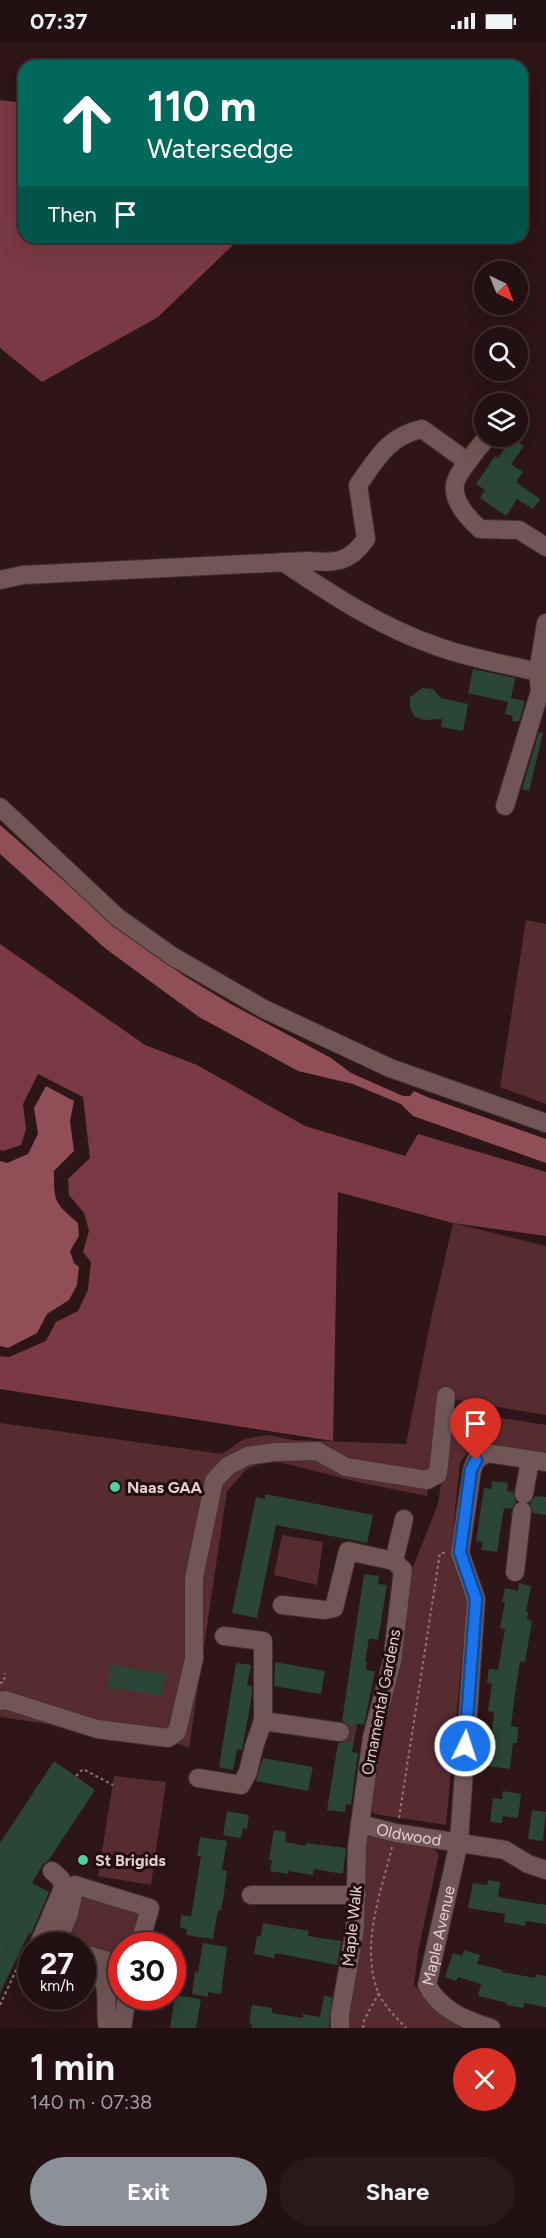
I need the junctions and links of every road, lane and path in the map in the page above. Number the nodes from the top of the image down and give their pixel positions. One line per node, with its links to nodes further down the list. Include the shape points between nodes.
1 (479, 447): 2 (street)
2 (468, 462): 3 (street, via 455,484 467,517 480,529 519,530); 4 (street, via 423,429 406,432 377,457 358,485 366,539 356,553 335,562)
3 (546, 547)
4 (283, 562): 5 (street, via 23,575); 7 (street, via 354,608 404,633 436,646)
5 (0, 580)
6 (546, 623): 7 (street)
7 (538, 672): 8 (street, via 540,691)
8 (505, 806)
9 (0, 807): 10 (street, via 117,917 172,956 264,1009 390,1068)
10 (546, 1123)
11 (446, 1396): 21 (street, via 438,1474 428,1480 346,1467 317,1450 247,1456 228,1466 214,1481 194,1578 194,1659 177,1732 168,1738 97,1729)
12 (538, 1461): 14 (street, Oldwood, via 487,1453 476,1460 471,1470); 16 (street, via 523,1502)
13 (404, 1520): 15 (street)
14 (460, 1552): 28 (path, via 440,1553); 29 (street, Oldwood, via 476,1599)
15 (394, 1561): 17 (street, via 348,1551 334,1608); 23 (street, Ornamental Gardens, via 403,1570 392,1662)
16 (515, 1572)
17 (282, 1605)
18 (224, 1636): 22 (street, via 263,1641)
19 (5, 1673): 20 (path, via 4,1682)
20 (0, 1683)
21 (0, 1701)
22 (263, 1721): 23 (street); 25 (street, via 241,1785)
23 (356, 1735): 27 (street, Ornamental Gardens)
24 (76, 1776): 26 (path, via 83,1769)
25 (198, 1778)
26 (113, 1785)
27 (360, 1824): 28 (street, Oldwood); 33 (street, Maple Walk)
28 (396, 1833): 29 (street, Oldwood); 39 (path, via 372,1929 371,1962)
29 (459, 1842): 30 (street, Oldwood, via 505,1850); 45 (street, Maple Avenue, via 427,1985 433,1997 453,2013)
30 (546, 1870)
31 (52, 1871): 34 (street, via 61,1879 63,1888)
32 (251, 1895): 33 (street)
33 (357, 1895): 42 (street, Maple Walk)
34 (61, 1915): 35 (street); 36 (street); 37 (street, via 75,1885 150,1908)
35 (48, 1932)
36 (58, 1932)
37 (143, 1932)
38 (96, 1971): 41 (street, via 107,1993 105,2006)
39 (379, 1993): 43 (path); 44 (path)
40 (119, 2010): 41 (street)
41 (110, 2027)
42 (340, 2028)
43 (363, 2028)
44 (406, 2028)
45 (491, 2028)

